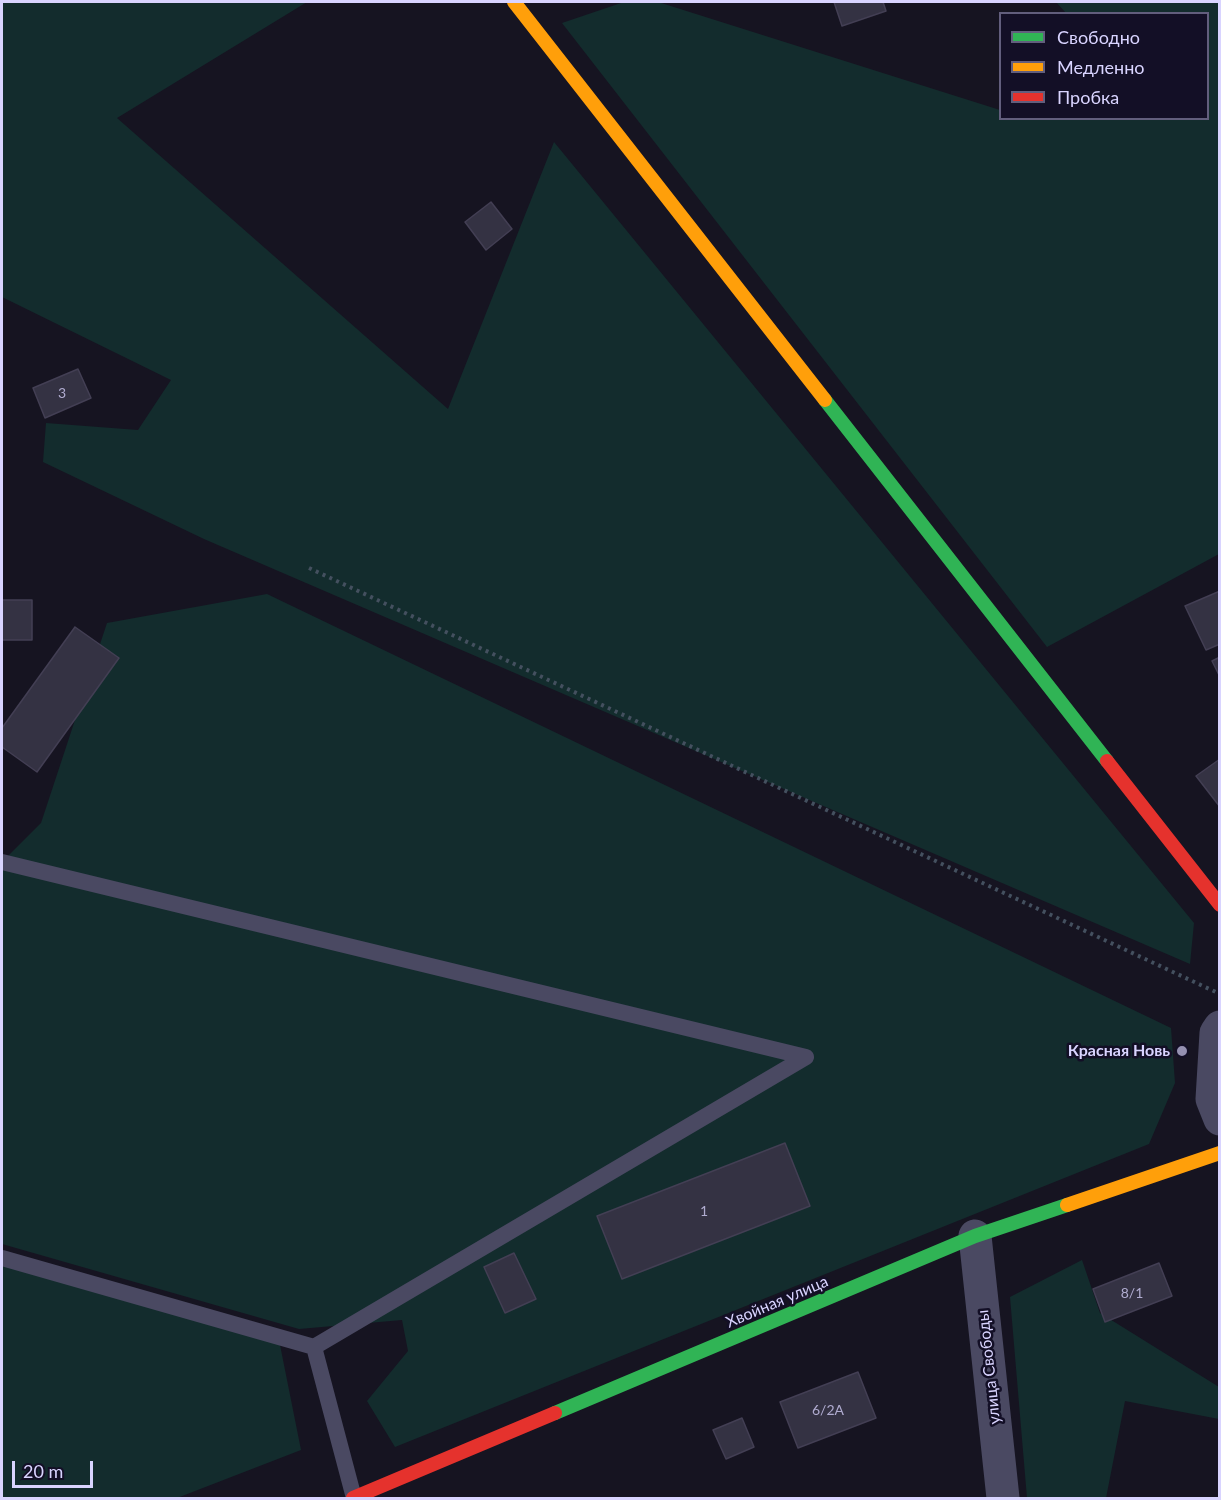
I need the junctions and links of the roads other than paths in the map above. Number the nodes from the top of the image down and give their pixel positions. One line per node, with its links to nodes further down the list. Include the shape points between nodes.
1 (514, 2): 3 (street)
2 (2, 862): 9 (lane, via 806,1057)
3 (1220, 905)
4 (1220, 1027): 5 (street, via 1216,1033 1212,1099)
5 (1220, 1119)
6 (1220, 1153): 7 (street, Хвойная улица)
7 (975, 1236): 10 (street, Хвойная улица); 11 (street, улица Свободы)
8 (2, 1258): 9 (lane)
9 (314, 1347): 10 (lane)
10 (354, 1498)
11 (1003, 1498)

